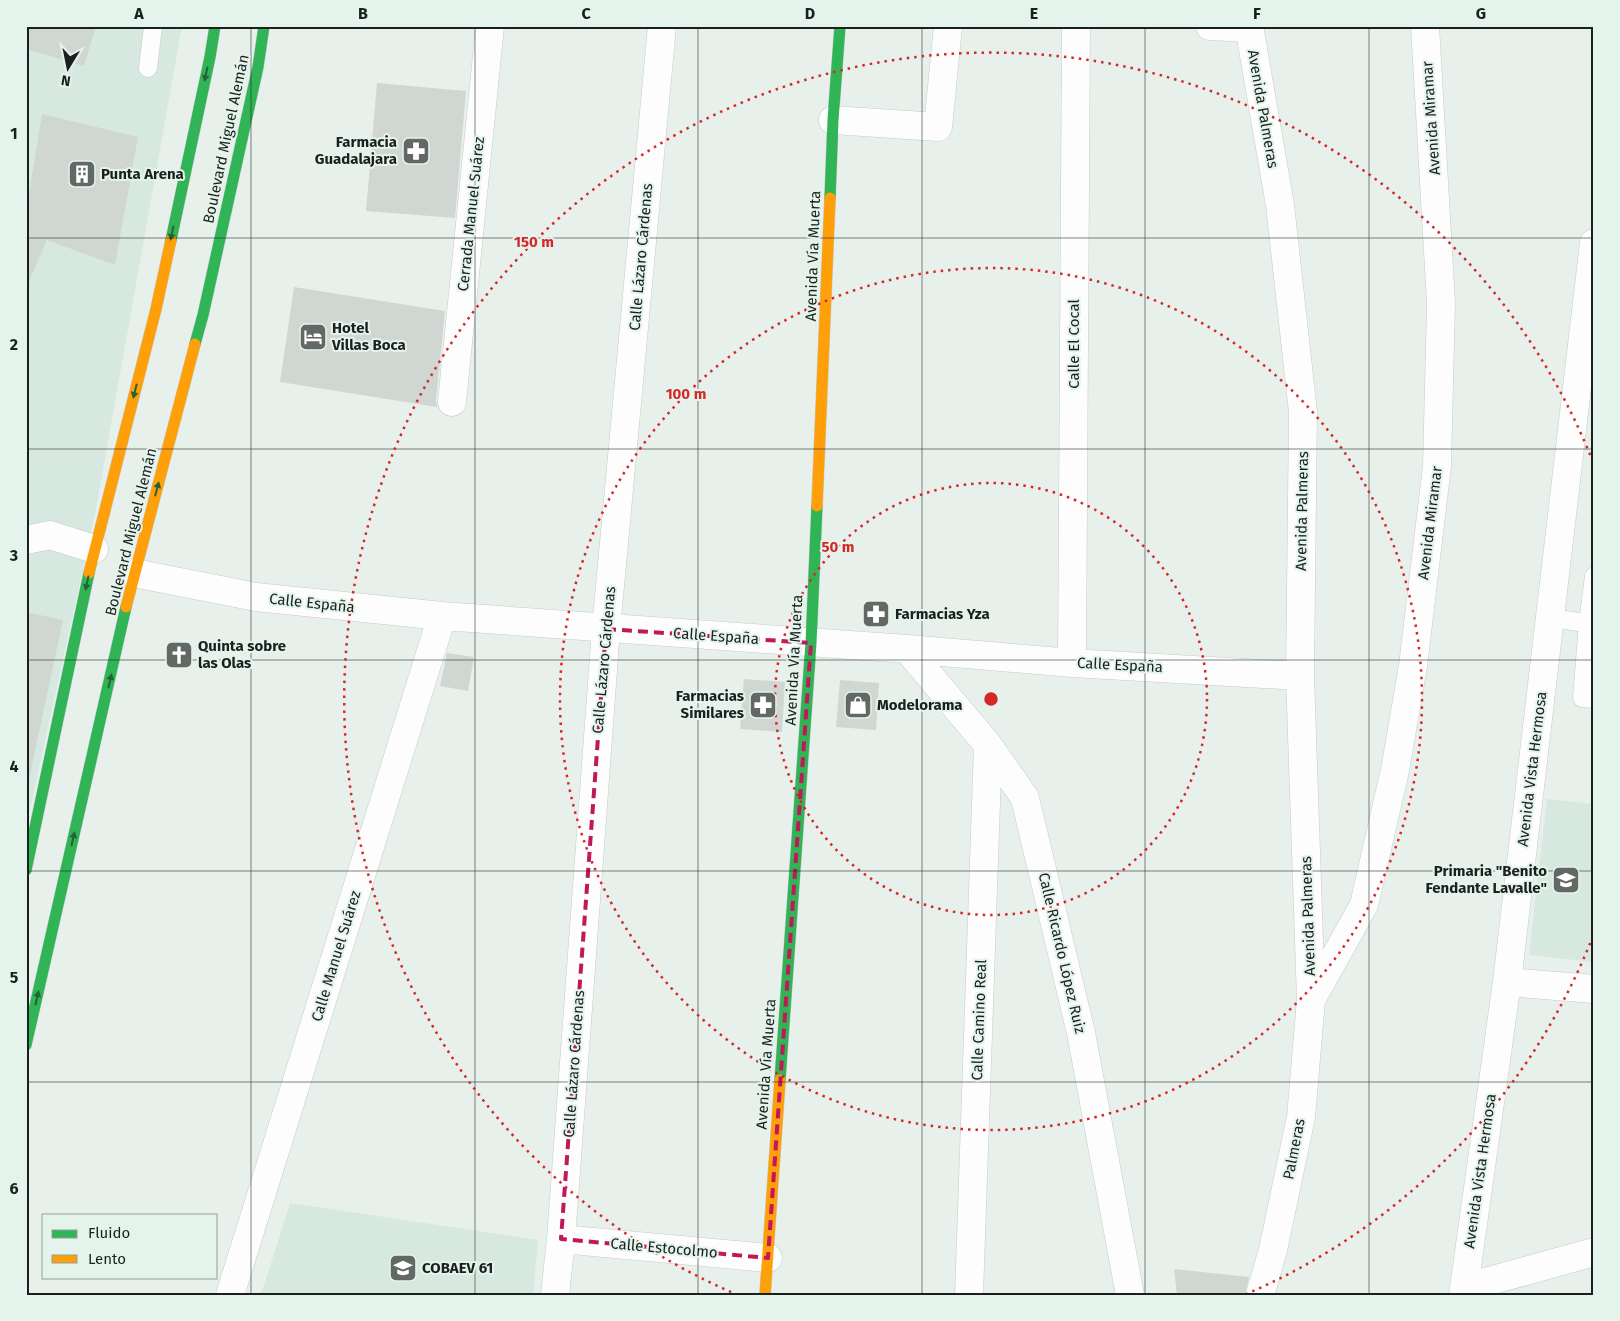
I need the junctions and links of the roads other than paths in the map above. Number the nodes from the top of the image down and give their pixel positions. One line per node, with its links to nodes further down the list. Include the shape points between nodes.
1 (152, 26): 12 (lane)
2 (215, 26): 17 (main road, Boulevard Miguel Alemán, one-way to 17, via 156,310)
3 (264, 26): 18 (main road, Boulevard Miguel Alemán, one-way to 3, via 203,315)
4 (490, 26): 15 (street, Cerrada Manuel Suárez)
5 (662, 26): 23 (street, Calle Lázaro Cárdenas)
6 (840, 26): 13 (main road, Avenida Vía Muerta)
7 (948, 26): 13 (street, via 938,127)
8 (1076, 26): 26 (street, Calle El Cocal)
9 (1210, 26): 11 (street)
10 (1425, 26): 33 (street, Avenida Miramar, via 1441,303 1438,466 1413,666 1395,770 1364,905)
11 (1250, 27): 27 (street, Avenida Palmeras, via 1280,205 1303,412)
12 (148, 68)
13 (833, 120): 24 (main road, Avenida Vía Muerta)
14 (1594, 243): 21 (street, Avenida Vista Hermosa)
15 (452, 402)
16 (26, 540): 17 (street, via 50,535)
17 (94, 549): 30 (main road, Boulevard Miguel Alemán, one-way to 30)
18 (134, 573): 20 (street, Calle España, via 256,597); 34 (main road, Boulevard Miguel Alemán, one-way to 18)
19 (1594, 576): 22 (lane)
20 (442, 616): 23 (street, Calle España); 39 (street, Calle Manuel Suárez)
21 (1550, 618): 22 (lane); 31 (street, Avenida Vista Hermosa)
22 (1591, 624): 28 (lane, via 1582,698)
23 (606, 629): 24 (street, Calle España); 35 (street, Calle Lázaro Cárdenas)
24 (811, 643): 25 (street, Calle España); 37 (main road, Avenida Vía Muerta)
25 (907, 649): 26 (street, Calle España); 29 (street, Calle Ricardo López Ruiz)
26 (1072, 663): 27 (street, Calle España)
27 (1300, 676): 33 (street, Avenida Palmeras)
28 (1594, 699)
29 (988, 745): 42 (street, Calle Camino Real); 43 (street, Calle Ricardo López Ruiz, via 1025,798 1081,1033)
30 (26, 870)
31 (1507, 982): 32 (street); 38 (street, Avenida Vista Hermosa)
32 (1594, 989)
33 (1310, 1000): 44 (street, Palmeras, via 1301,1117 1273,1250)
34 (26, 1045)
35 (561, 1239): 37 (street, Calle Estocolmo); 40 (street, Calle Lázaro Cárdenas)
36 (1594, 1252): 38 (street)
37 (768, 1258): 41 (main road, Avenida Vía Muerta)
38 (1464, 1291)
39 (230, 1295)
40 (555, 1295)
41 (765, 1295)
42 (969, 1295)
43 (1130, 1295)
44 (1260, 1295)

